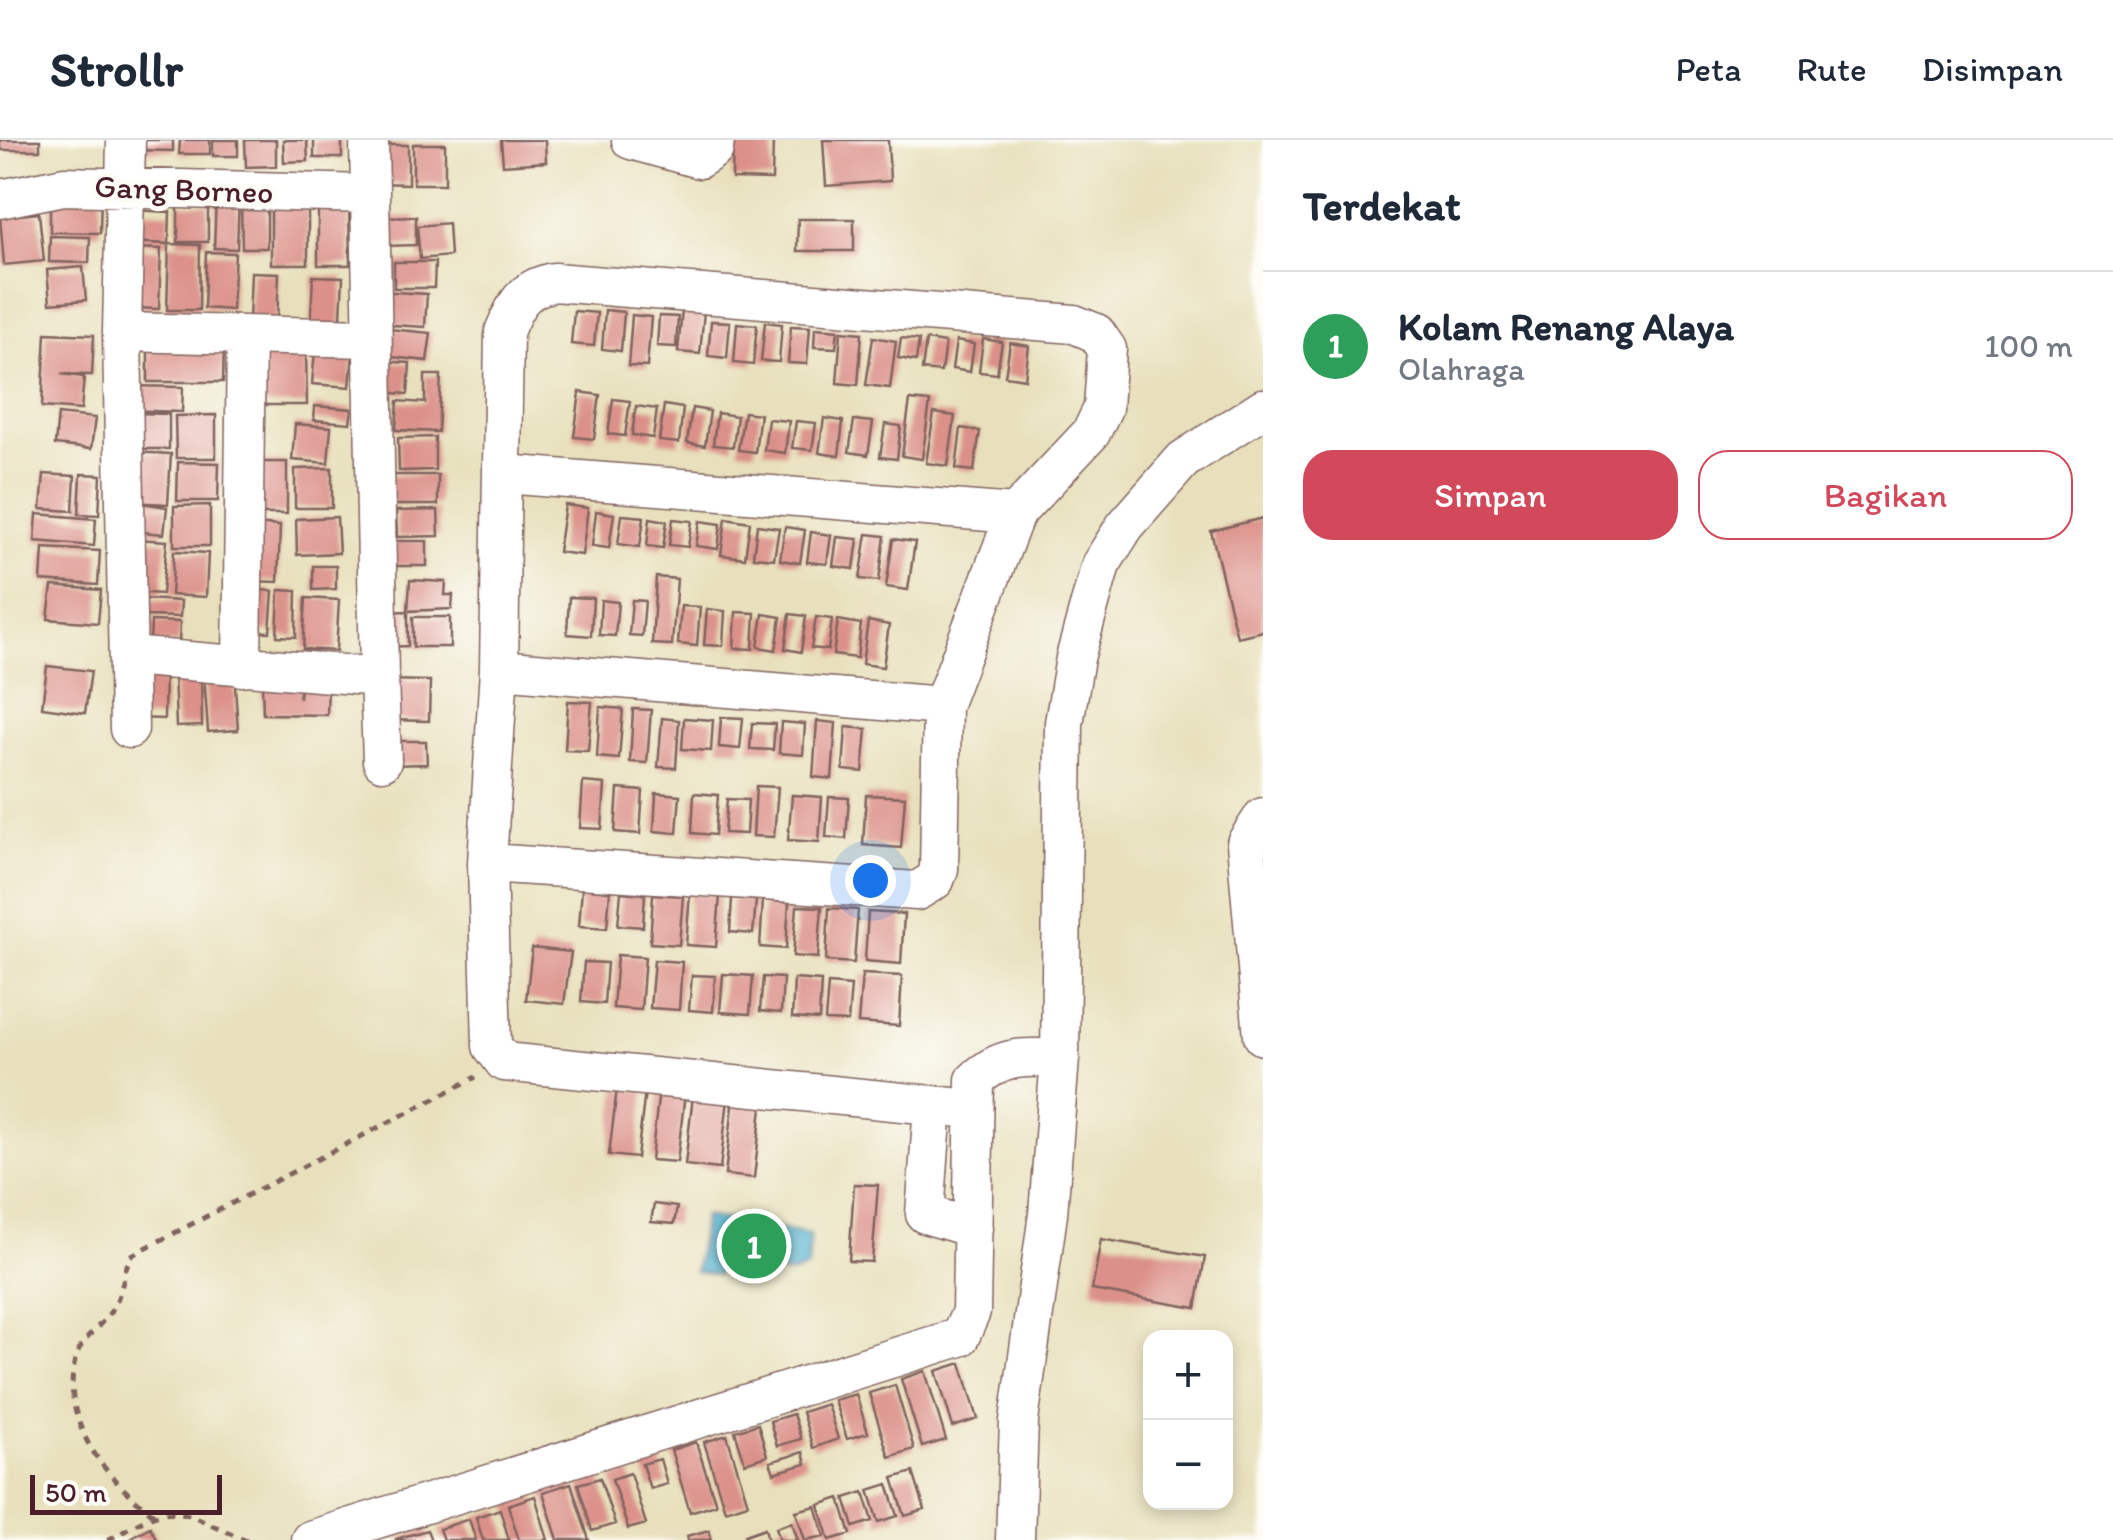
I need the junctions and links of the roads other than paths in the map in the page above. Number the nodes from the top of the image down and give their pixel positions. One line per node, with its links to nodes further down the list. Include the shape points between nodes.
1 (126, 140): 5 (street)
2 (369, 140): 6 (street)
3 (631, 140): 4 (street, via 699,159 714,149)
4 (715, 140)
5 (123, 188): 6 (street, Gang Borneo); 7 (street, Gang Borneo, via 64,186); 8 (street)
6 (368, 194): 10 (street)
7 (0, 198)
8 (122, 332): 9 (street); 14 (street)
9 (246, 336): 10 (street); 15 (street)
10 (370, 338): 17 (street)
11 (1263, 408): 24 (street, via 1184,460 1100,564 1064,724)
12 (504, 474): 13 (street); 13 (street, via 504,332 515,303 534,286 554,282 1074,324 1096,332 1106,349 1104,408 1092,433); 16 (street)
13 (1015, 514): 18 (street)
14 (129, 656): 15 (street); 19 (street)
15 (242, 666): 17 (street)
16 (500, 670): 18 (street); 22 (street)
17 (378, 677): 20 (street)
18 (942, 706): 22 (street, via 939,869 917,891)
19 (128, 729)
20 (382, 761)
21 (1263, 818): 23 (street, via 1246,843)
22 (488, 863): 25 (street, via 492,1046 504,1062)
23 (1263, 1036)
24 (1060, 1058): 26 (street, via 1008,1058 990,1065 975,1080); 30 (street, via 1048,1214 1019,1420)
25 (933, 1106): 26 (street); 27 (street, via 925,1214)
26 (972, 1109): 27 (street)
27 (973, 1228): 28 (street, via 972,1312 960,1337 950,1342)
28 (364, 1532): 29 (street)
29 (310, 1540)
30 (1014, 1540)

